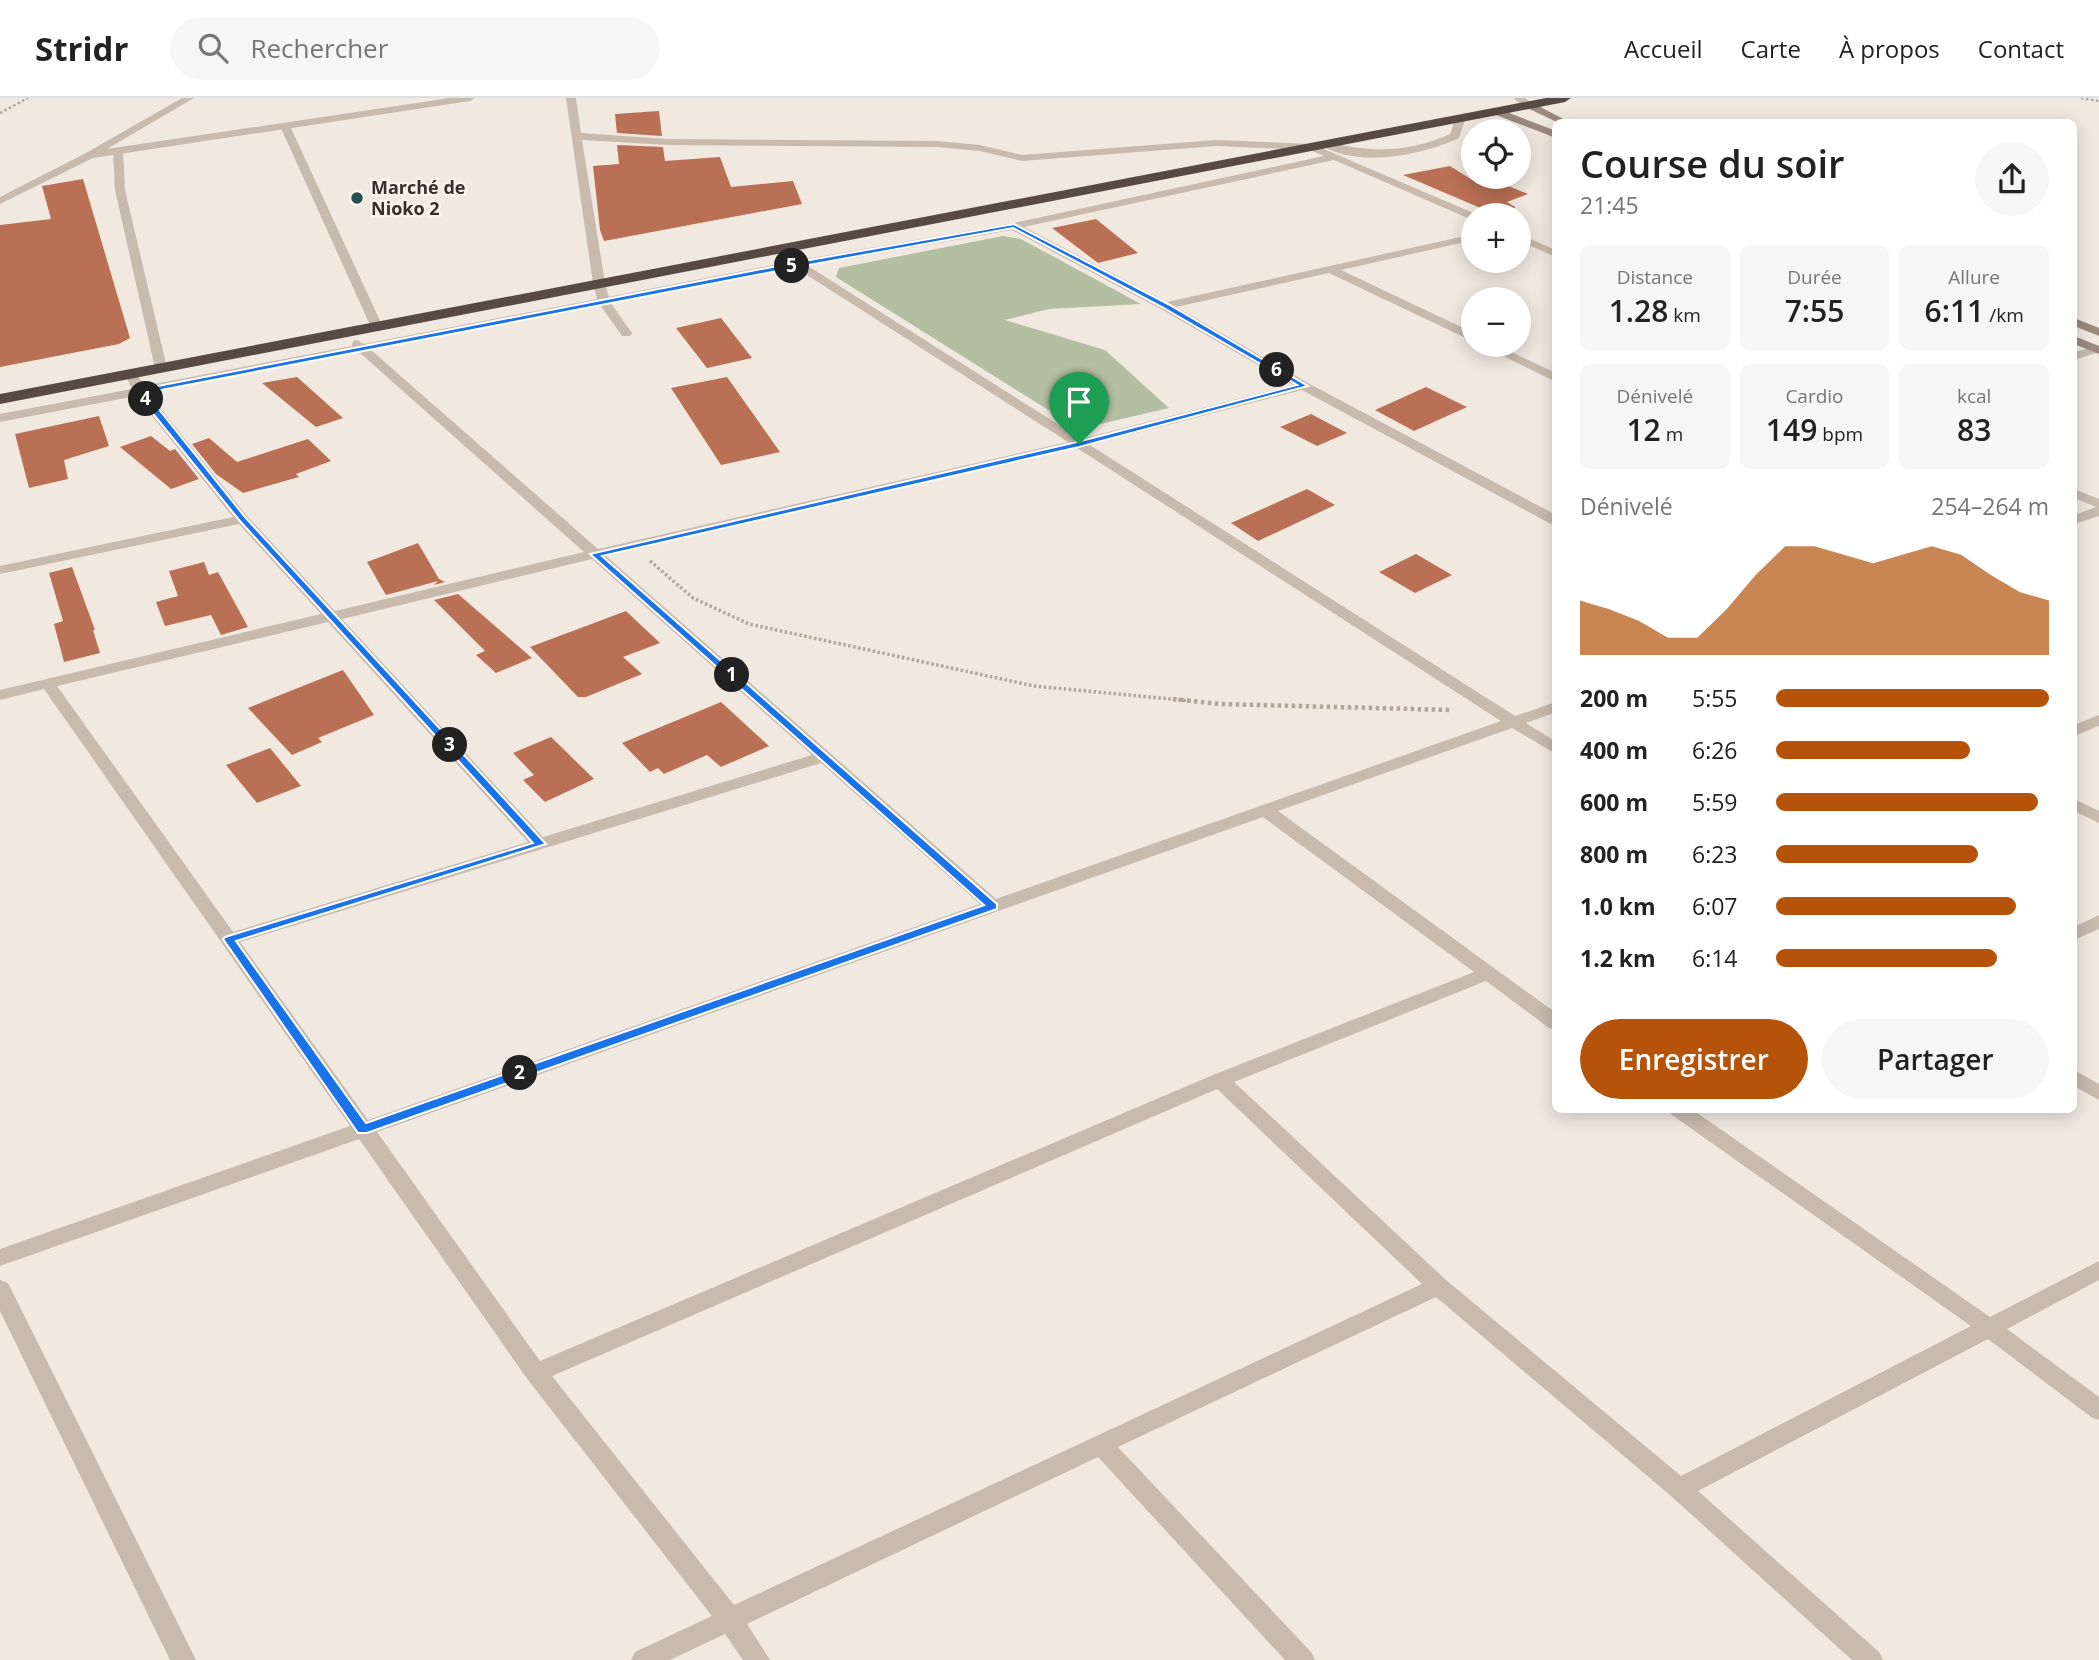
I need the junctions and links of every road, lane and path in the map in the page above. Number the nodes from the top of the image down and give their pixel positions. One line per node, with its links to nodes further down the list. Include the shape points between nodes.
1 (28, 98): 10 (path)
2 (189, 98): 18 (street)
3 (470, 98): 13 (street)
4 (571, 98): 15 (street)
5 (1565, 98): 8 (highway)
6 (2081, 98): 7 (path)
7 (2099, 101)
8 (1523, 102): 9 (highway); 12 (street)
9 (1495, 111): 11 (highway); 14 (street)
10 (0, 113)
11 (1461, 117): 16 (highway); 16 (street, via 1454,136 1443,143 1398,152 1360,153)
12 (1558, 119)
13 (285, 126): 17 (street); 33 (street)
14 (1552, 133)
15 (576, 136): 16 (street, via 667,142 937,144 1022,158 1216,143); 29 (street)
16 (1319, 146): 19 (street); 25 (highway)
17 (118, 152): 18 (street); 43 (street, via 120,190)
18 (90, 155): 20 (street)
19 (1335, 157): 21 (street); 22 (street)
20 (0, 201)
21 (1461, 211)
22 (1014, 226): 27 (street); 31 (street)
23 (1461, 240): 28 (street)
24 (1531, 243): 26 (street)
25 (779, 248): 27 (street); 29 (highway)
26 (1552, 252)
27 (798, 264): 30 (street); 50 (street)
28 (1330, 269): 31 (street); 35 (street)
29 (599, 283): 30 (street); 33 (highway)
30 (604, 302): 37 (street); 39 (street)
31 (1165, 306): 46 (street)
32 (2077, 323): 36 (street)
33 (376, 325): 34 (highway)
34 (345, 331): 39 (street); 43 (highway)
35 (1461, 332)
36 (2099, 332)
37 (626, 333)
38 (2077, 341): 40 (street)
39 (362, 349): 47 (street); 58 (street)
40 (2098, 350): 41 (street)
41 (2077, 355)
42 (1512, 357): 45 (street)
43 (161, 368): 44 (highway)
44 (131, 374): 47 (street); 48 (highway)
45 (1552, 376)
46 (1304, 386): 50 (street); 54 (street)
47 (140, 392): 49 (street); 55 (street)
48 (0, 399)
49 (0, 418)
50 (1079, 444): 57 (street); 66 (street)
51 (2077, 494): 52 (street)
52 (2099, 504)
53 (2099, 511): 56 (street)
54 (1552, 517)
55 (242, 519): 59 (street); 60 (street)
56 (2077, 519)
57 (632, 547): 58 (street); 64 (path, via 693,598 749,624 1034,686 1220,704)
58 (595, 554): 60 (street); 69 (street)
59 (0, 570)
60 (332, 617): 61 (street); 73 (street)
61 (48, 684): 62 (street); 77 (street)
62 (0, 695)
63 (1552, 708): 66 (street)
64 (1454, 710)
65 (2099, 720): 67 (street)
66 (1514, 722): 68 (street); 71 (street)
67 (2077, 730)
68 (1552, 746)
69 (824, 757): 73 (street); 74 (street)
70 (2077, 806): 72 (street)
71 (1265, 810): 74 (street); 78 (street)
72 (2099, 818)
73 (540, 844): 77 (street)
74 (993, 906): 84 (street)
75 (2099, 921): 76 (street)
76 (2077, 932)
77 (229, 939): 84 (street)
78 (1486, 974): 79 (street); 81 (street)
79 (1552, 1020)
80 (2077, 1079): 82 (street)
81 (1220, 1080): 87 (street); 90 (street)
82 (2099, 1093)
83 (1683, 1113): 89 (street)
84 (363, 1129): 85 (street); 90 (street)
85 (0, 1258)
86 (2099, 1270): 89 (street)
87 (1438, 1286): 92 (street); 93 (street)
88 (0, 1289): 95 (street)
89 (1991, 1329): 91 (street); 93 (street)
90 (536, 1373): 94 (street)
91 (2099, 1410)
92 (1102, 1447): 94 (street); 98 (street)
93 (1679, 1489): 99 (street)
94 (729, 1618): 96 (street); 97 (street)
95 (183, 1660)
96 (644, 1660)
97 (757, 1660)
98 (1302, 1660)
99 (1870, 1660)

